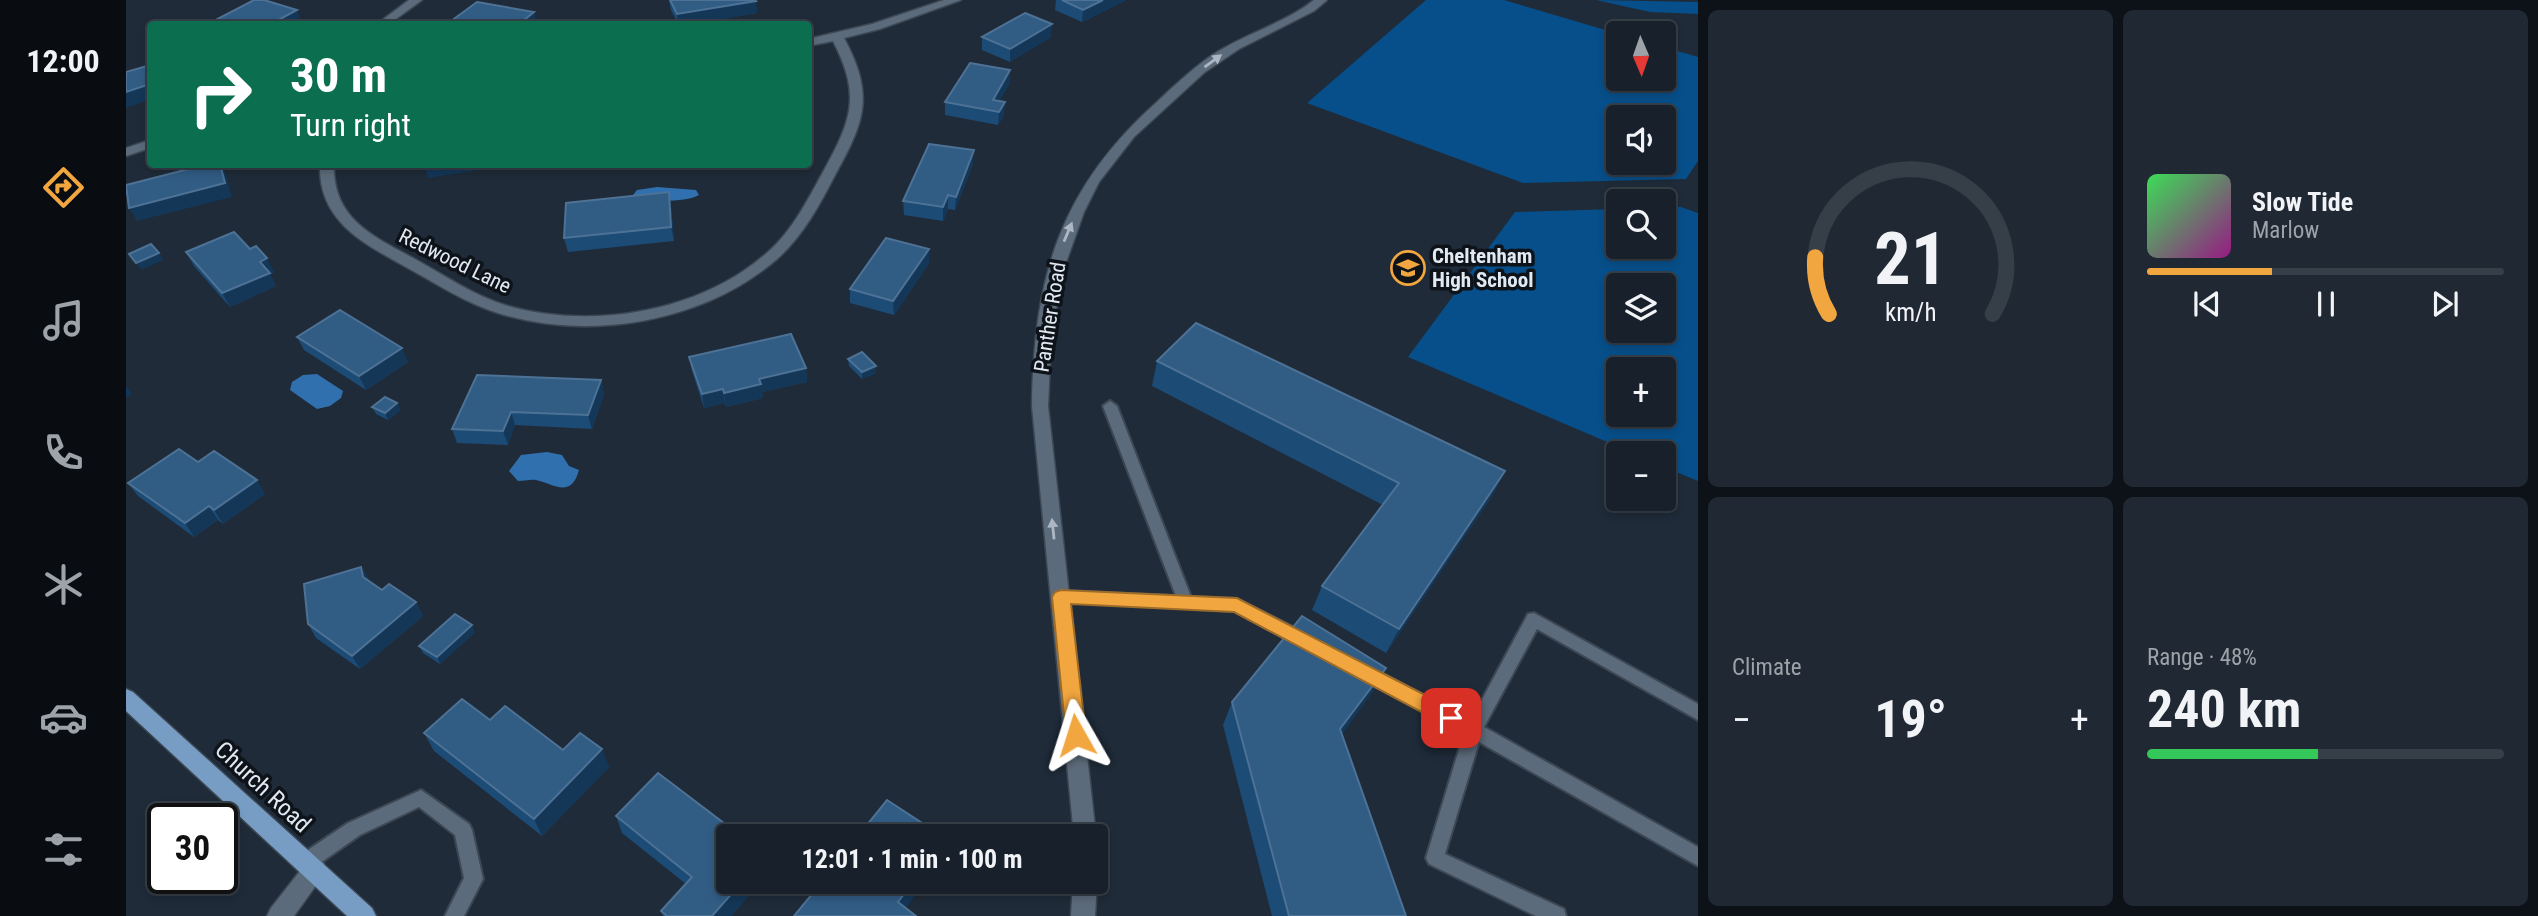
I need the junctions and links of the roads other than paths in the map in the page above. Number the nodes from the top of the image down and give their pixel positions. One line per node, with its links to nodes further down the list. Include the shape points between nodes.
1 (416, 0): 4 (street)
2 (956, 0): 5 (street)
3 (1321, 0): 11 (street, Panther Road, one-way to 3, via 1040,406 1039,356 1066,235 1111,155 1153,112 1225,53)
4 (386, 21)
5 (837, 37): 6 (street); 9 (street, Redwood Lane, via 858,86 855,122 799,226 757,270 709,296 655,313 604,319 552,318 517,313 478,299 357,232 333,204)
6 (812, 42)
7 (147, 145): 8 (street)
8 (126, 152)
9 (328, 168)
10 (1110, 406): 12 (lane)
11 (1061, 597): 12 (lane); 18 (street, Panther Road)
12 (1186, 603): 13 (lane, via 1237,605)
13 (1320, 649)
14 (1344, 662): 17 (lane)
15 (126, 698): 20 (main road, Church Road)
16 (1698, 713): 17 (lane, via 1534,619)
17 (1475, 730): 19 (lane); 26 (lane, via 1435,858)
18 (1084, 824)
19 (1698, 857)
20 (311, 866): 22 (street); 23 (main road, Church Road); 24 (lane, via 354,829 421,798 463,830 474,879)
21 (1084, 894): 25 (street)
22 (279, 916)
23 (364, 916)
24 (454, 916)
25 (1083, 916)
26 (1557, 916)

